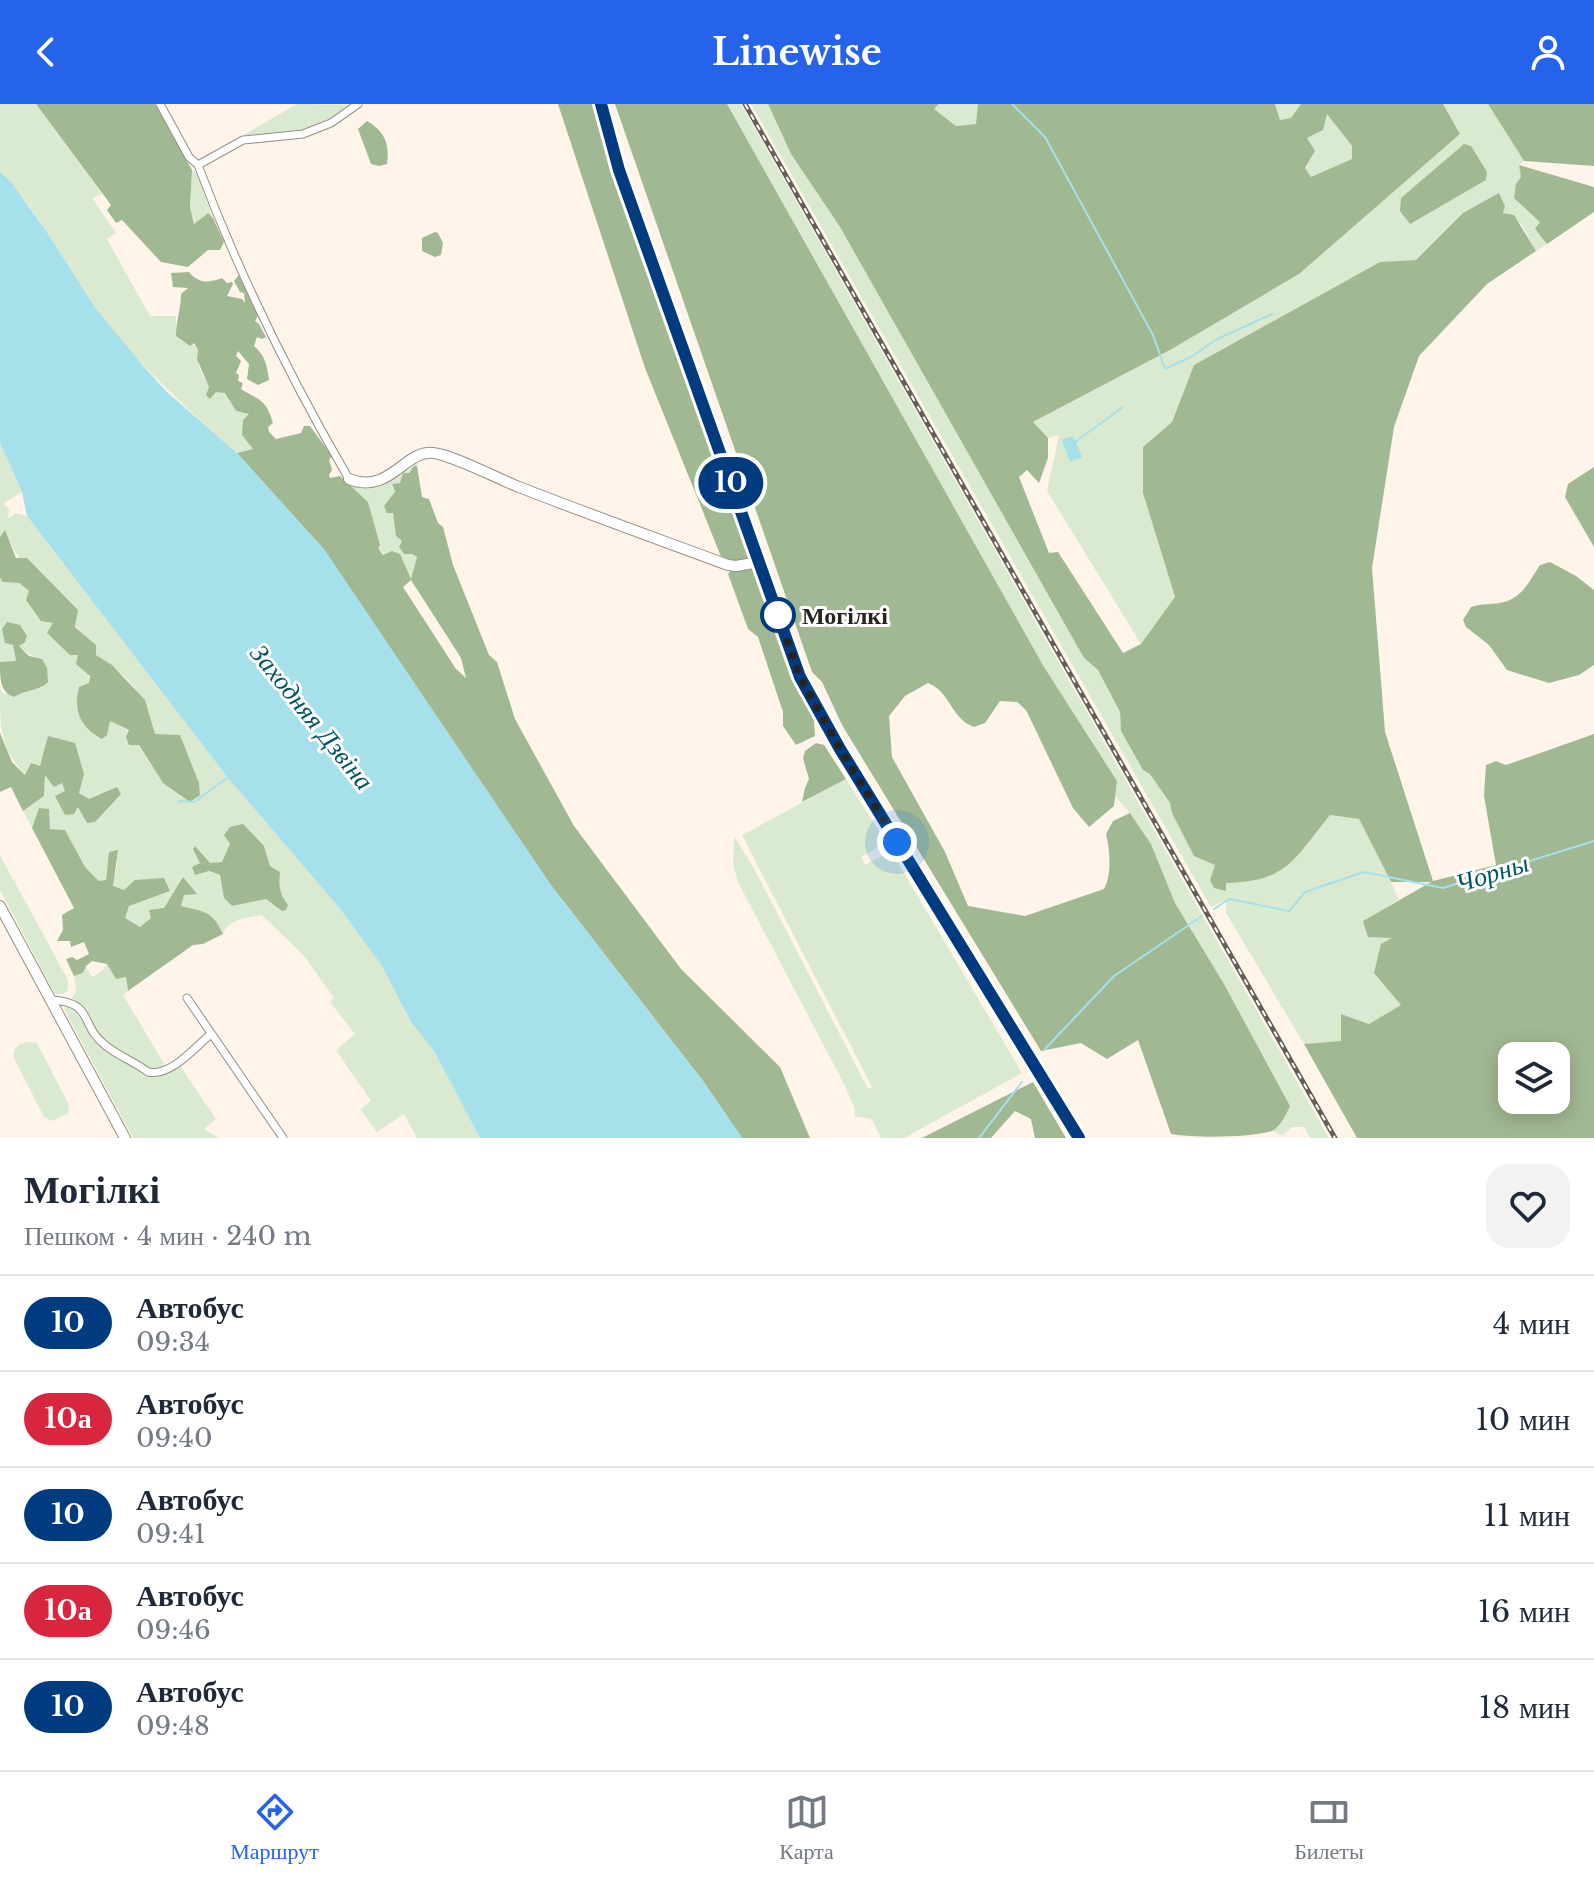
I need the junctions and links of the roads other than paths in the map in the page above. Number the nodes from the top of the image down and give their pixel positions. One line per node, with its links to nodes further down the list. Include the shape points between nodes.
1 (160, 104): 4 (street)
2 (358, 104): 4 (street, via 303,134 243,140)
3 (601, 104): 6 (main road, via 619,170)
4 (198, 165): 5 (street, via 228,246 269,332)
5 (349, 479): 6 (street, via 358,483 388,478 417,457 437,454 728,565)
6 (759, 562): 13 (main road, via 807,691)
7 (0, 906): 9 (street)
8 (187, 998): 10 (street)
9 (51, 1000): 10 (street, via 79,1007 102,1043 156,1074); 11 (street)
10 (211, 1034): 12 (street)
11 (125, 1138)
12 (283, 1138)
13 (1079, 1138)

